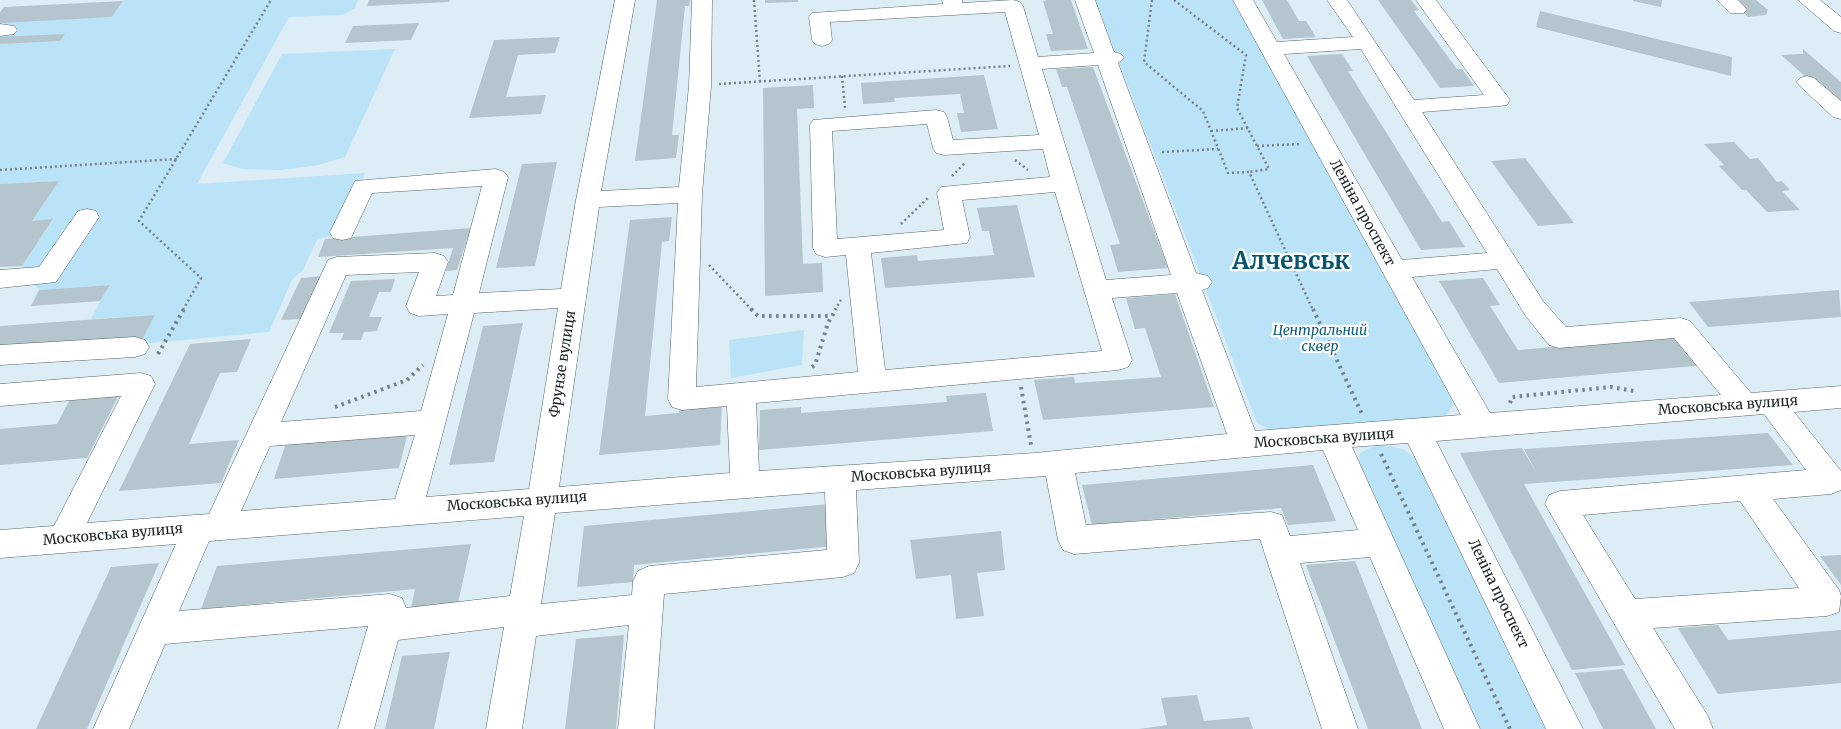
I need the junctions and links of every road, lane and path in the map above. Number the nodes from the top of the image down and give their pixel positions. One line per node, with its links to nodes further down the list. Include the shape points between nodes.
1 (271, 0): 34 (path)
2 (626, 0): 39 (street, Фрунзе вулиця)
3 (702, 0): 22 (street)
4 (754, 0): 20 (path)
5 (1085, 0): 17 (street)
6 (1152, 0): 27 (path, via 1144,62 1203,111)
7 (1174, 0): 26 (path, via 1246,55 1237,108)
8 (1243, 0): 16 (street, Леніна проспект)
9 (1337, 0): 15 (street)
10 (1426, 0): 23 (street, via 1499,100)
11 (1808, 0): 13 (street)
12 (953, 4): 14 (street, via 819,17); 18 (street, via 1013,6)
13 (1841, 27)
14 (822, 40)
15 (1367, 42): 16 (street); 23 (street)
16 (1271, 49): 29 (street, Леніна проспект)
17 (1110, 58): 18 (street); 32 (street)
18 (1031, 64): 19 (path); 28 (street)
19 (842, 76): 20 (path); 25 (path)
20 (760, 82): 22 (path)
21 (1806, 82): 24 (street)
22 (700, 86): 38 (street)
23 (1407, 107): 44 (street)
24 (1841, 112)
25 (847, 123): 28 (street, via 936,118 944,148); 43 (street, via 821,125 825,248)
26 (1248, 128): 27 (path); 30 (path)
27 (1211, 130): 31 (path)
28 (1052, 141): 37 (street)
29 (1323, 143): 30 (path); 45 (street, Леніна проспект)
30 (1257, 146): 36 (path, via 1269,169)
31 (1218, 149): 32 (path); 36 (path, via 1228,173)
32 (1141, 154): 47 (street)
33 (1010, 157): 37 (path)
34 (178, 159): 35 (path); 58 (path, via 139,221 201,278)
35 (0, 170)
36 (1249, 172): 68 (path)
37 (1056, 184): 43 (street, via 949,193 958,237); 48 (street)
38 (690, 194): 39 (street); 42 (street)
39 (588, 200): 49 (street, Фрунзе вулиця)
40 (86, 217): 46 (street, via 47,276)
41 (342, 232): 50 (street, via 363,186 496,177)
42 (688, 243): 51 (path, via 758,316); 59 (street, via 682,399)
43 (859, 256): 51 (path); 57 (street)
44 (1504, 260): 45 (street); 62 (street, via 1534,308 1559,338 1682,328)
45 (1395, 270): 65 (street, Леніна проспект)
46 (0, 280)
47 (1194, 282): 48 (street); 70 (street)
48 (1096, 290): 55 (street, via 1118,360)
49 (573, 298): 50 (street); 75 (street, Фрунзе вулиця)
50 (463, 304): 64 (street); 67 (street, via 419,306 435,262 337,266)
51 (832, 316): 56 (path, via 815,365)
52 (135, 347): 53 (street)
53 (0, 355)
54 (428, 361): 63 (path, via 407,380)
55 (1018, 368): 57 (street); 71 (path)
56 (807, 370)
57 (873, 382): 59 (street)
58 (141, 384): 60 (street); 78 (street)
59 (741, 394): 73 (street)
60 (0, 395)
61 (1841, 397): 62 (street, Московська вулиця)
62 (1758, 404): 65 (street, Московська вулиця); 74 (street, via 1831,482)
63 (334, 407)
64 (433, 422): 67 (street); 76 (street)
65 (1482, 426): 66 (street, Московська вулиця)
66 (1417, 432): 68 (street, Московська вулиця); 94 (street, Леніна проспект)
67 (260, 435): 77 (street)
68 (1372, 435): 69 (street, Московська вулиця); 93 (path)
69 (1334, 438): 70 (street, Московська вулиця); 79 (street)
70 (1245, 445): 71 (street, Московська вулиця)
71 (1047, 464): 72 (street, Московська вулиця); 81 (street, via 1074,540 1271,525)
72 (840, 479): 73 (street, Московська вулиця); 82 (street, via 843,563 649,581)
73 (745, 485): 75 (street, Московська вулиця)
74 (1748, 488): 83 (street, via 1560,504); 83 (street, via 1827,601)
75 (542, 500): 76 (street, Московська вулиця); 84 (street, Фрунзе вулиця)
76 (406, 511): 77 (street, Московська вулиця)
77 (209, 527): 78 (street, Московська вулиця); 86 (street)
78 (63, 539): 80 (street, Московська вулиця)
79 (1379, 542): 81 (street); 92 (street)
80 (0, 544)
81 (1280, 551): 91 (street)
82 (646, 608): 84 (street); 90 (street)
83 (1626, 615): 95 (street)
84 (523, 616): 85 (street); 89 (street, Фрунзе вулиця)
85 (385, 626): 86 (street, via 390,609); 88 (street)
86 (155, 629): 87 (street)
87 (111, 729)
88 (356, 729)
89 (504, 729)
90 (636, 729)
91 (1340, 729)
92 (1462, 729)
93 (1510, 729)
94 (1565, 729)
95 (1695, 729)

